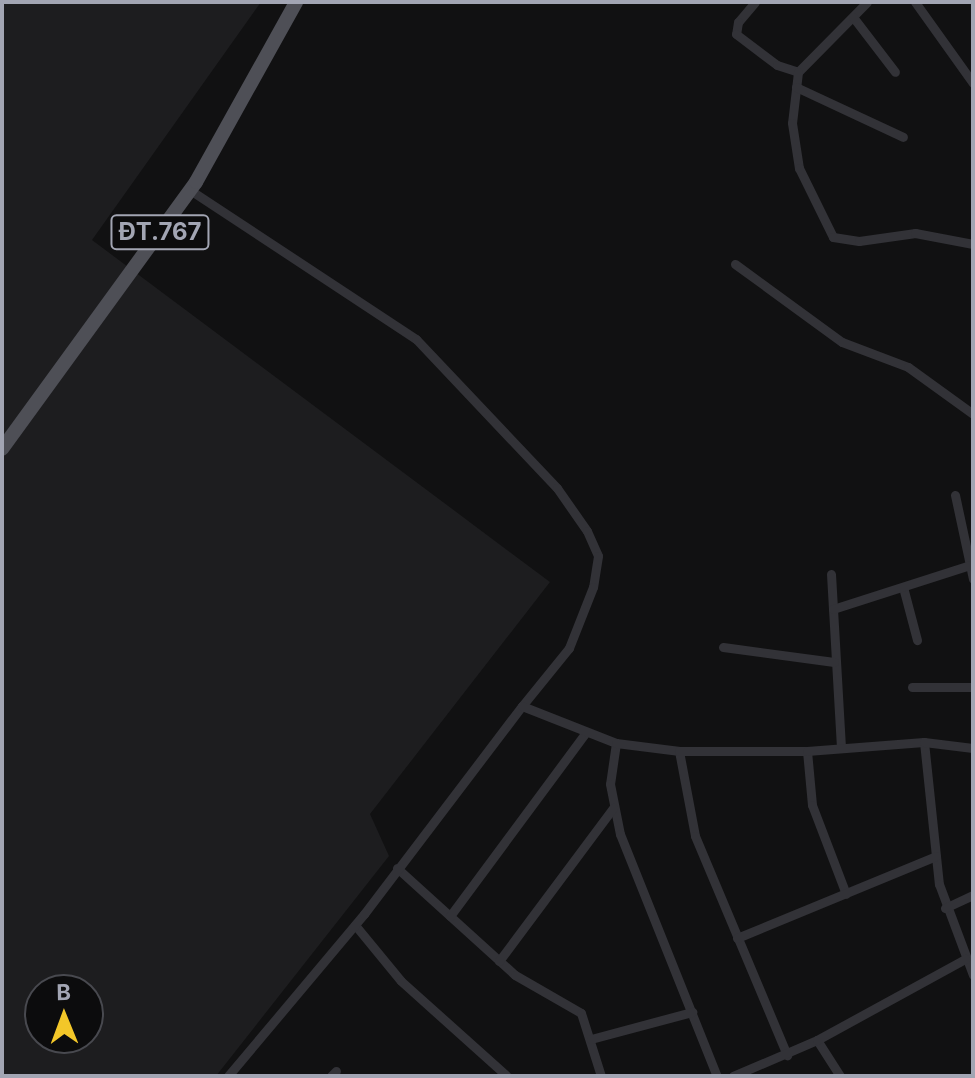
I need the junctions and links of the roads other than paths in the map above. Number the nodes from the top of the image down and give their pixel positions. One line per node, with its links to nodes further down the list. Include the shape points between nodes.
1 (296, 2): 11 (main road, ĐT.767)
2 (755, 2): 6 (street, via 738,22 736,34 777,65)
3 (867, 2): 5 (street)
4 (915, 2): 8 (street)
5 (853, 17): 6 (street); 7 (street)
6 (798, 72): 9 (street)
7 (895, 72)
8 (973, 83)
9 (796, 87): 10 (street); 12 (street, via 792,123 799,168 833,237 859,241 915,233)
10 (903, 137)
11 (190, 190): 15 (main road, ĐT.767); 27 (street, via 416,339 557,488 587,531 598,556 593,587 569,648)
12 (973, 244)
13 (735, 264): 14 (street, via 842,342 908,367)
14 (973, 414)
15 (2, 449)
16 (955, 495): 17 (street)
17 (970, 565): 19 (street); 20 (street)
18 (831, 574): 21 (street)
19 (973, 579)
20 (903, 587): 21 (street); 22 (street)
21 (833, 609): 24 (street)
22 (917, 640)
23 (723, 647): 24 (street)
24 (834, 662): 31 (street)
25 (912, 687): 26 (street)
26 (973, 687)
27 (522, 706): 28 (street); 37 (street)
28 (586, 732): 30 (street); 41 (street)
29 (924, 742): 31 (street); 32 (street); 36 (street)
30 (616, 743): 33 (street); 35 (street, via 610,784)
31 (841, 748): 34 (street)
32 (973, 748)
33 (679, 751): 34 (street); 43 (street, via 695,836)
34 (807, 751): 38 (street, via 812,805)
35 (613, 808): 45 (street); 47 (street)
36 (936, 856): 38 (street); 40 (street)
37 (397, 868): 41 (street); 42 (street)
38 (846, 894): 43 (street)
39 (973, 895): 40 (street)
40 (945, 908): 44 (street)
41 (450, 916): 45 (street)
42 (355, 925): 52 (street); 53 (street, via 401,981)
43 (737, 938): 50 (street)
44 (965, 959): 46 (street); 49 (street)
45 (499, 961): 48 (street, via 550,999 581,1013)
46 (973, 975)
47 (692, 1012): 48 (street); 55 (street)
48 (591, 1039): 54 (street)
49 (817, 1040): 50 (street); 57 (street)
50 (787, 1055): 51 (street)
51 (746, 1074): 56 (street)
52 (228, 1076)
53 (507, 1076)
54 (601, 1076)
55 (717, 1076)
56 (733, 1076)
57 (840, 1076)

